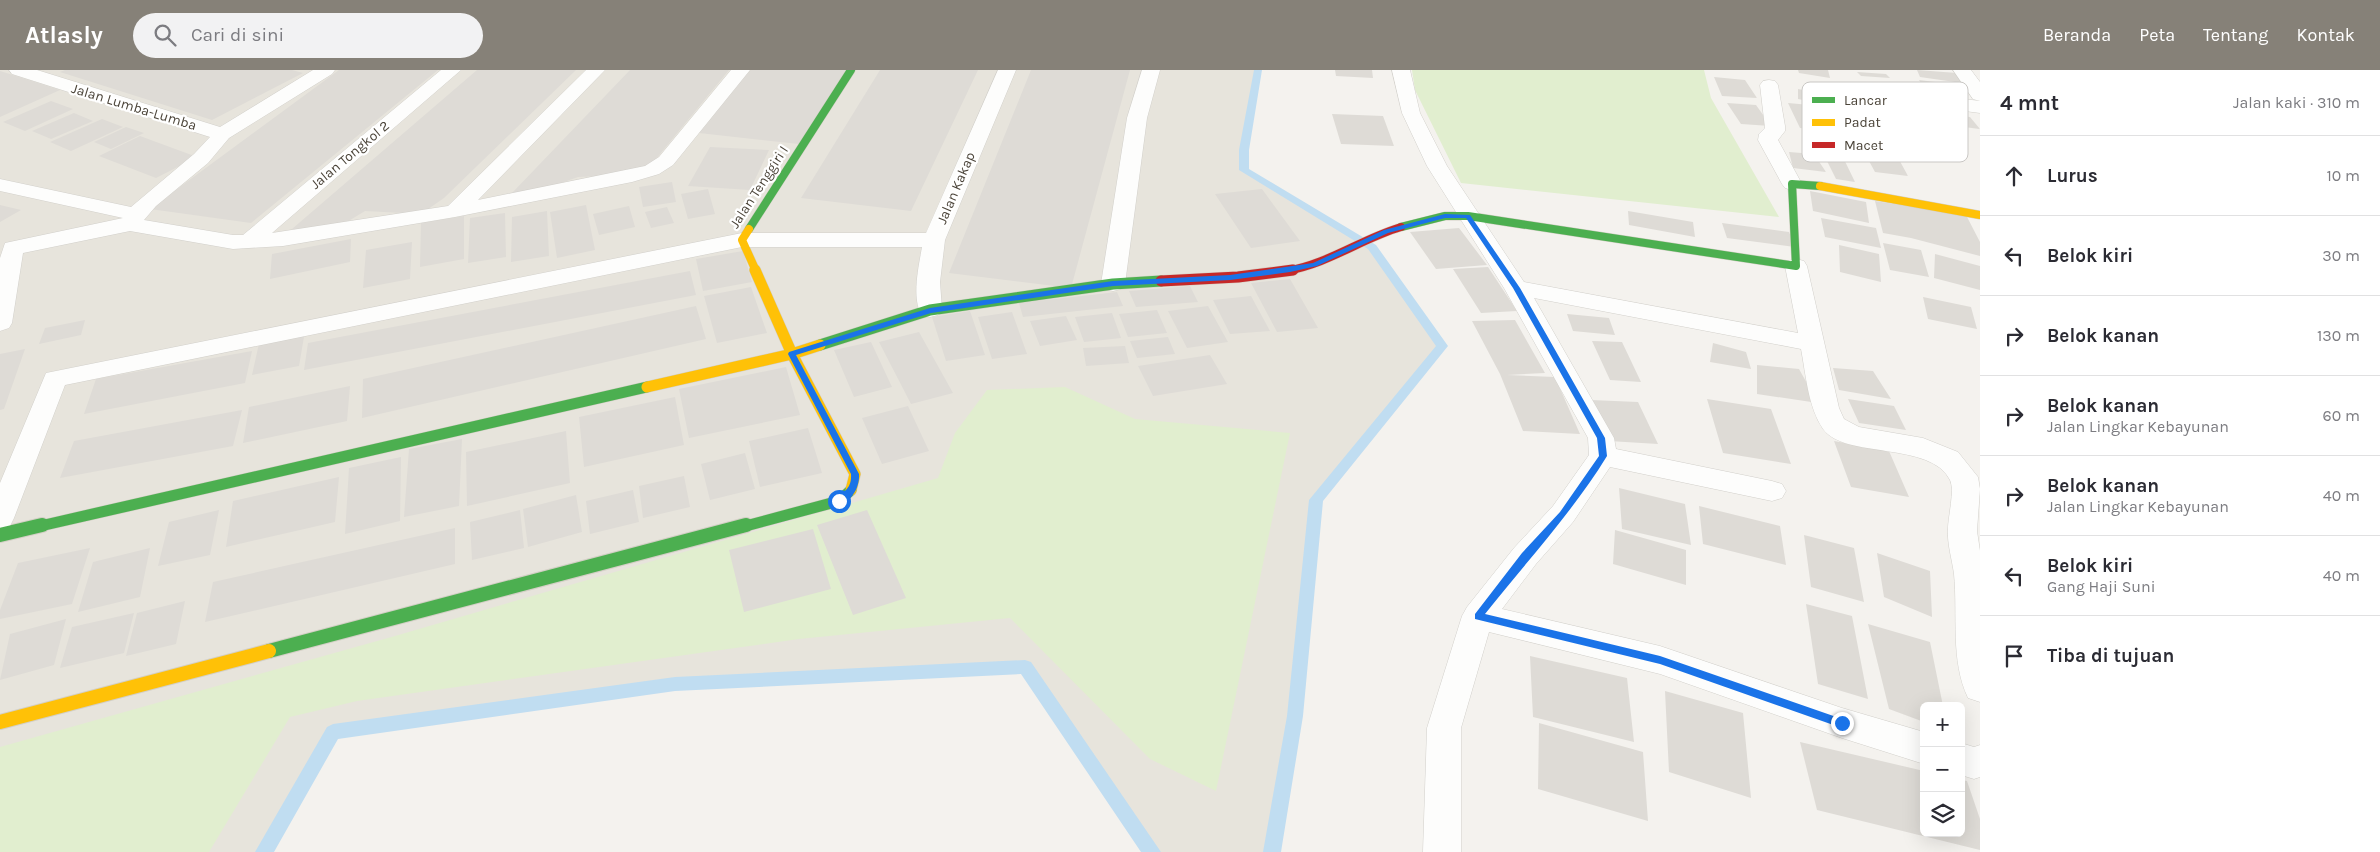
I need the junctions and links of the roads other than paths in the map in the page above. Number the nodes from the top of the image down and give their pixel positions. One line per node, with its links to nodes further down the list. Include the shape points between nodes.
1 (18, 70): 13 (street, Jalan Lumba-Lumba)
2 (452, 70): 22 (street, Jalan Tongkol 2)
3 (596, 70): 16 (street)
4 (741, 70): 16 (street, via 678,148 652,170)
5 (851, 70): 20 (street, Jalan Tenggiri I)
6 (1006, 70): 21 (street, Jalan Kakap)
7 (1152, 70): 24 (street, via 1136,118)
8 (1401, 70): 18 (street, via 1411,113 1437,166)
9 (1962, 70): 12 (street)
10 (317, 72): 13 (street)
11 (1769, 85): 14 (street, via 1775,131 1769,134 1768,140)
12 (1980, 95)
13 (222, 134): 19 (street, via 217,143)
14 (1792, 184): 17 (street, via 1833,187); 23 (street)
15 (0, 185): 19 (street)
16 (455, 211): 22 (street, via 283,239)
17 (1980, 214)
18 (1468, 216): 23 (street); 24 (street, via 1445,216 1386,232 1314,264 1290,270 1230,278); 25 (street)
19 (132, 219): 22 (street, via 233,242); 27 (street, via 13,248)
20 (742, 240): 21 (street); 29 (street, Jalan Tenggiri I); 32 (street, via 55,379)
21 (934, 240): 26 (street, Jalan Kakap, via 928,282)
22 (249, 241)
23 (1796, 266): 28 (street)
24 (1113, 284): 26 (street)
25 (1516, 288): 28 (street); 30 (street, via 1601,438)
26 (930, 310): 29 (street)
27 (0, 323)
28 (1812, 343): 35 (street, via 1826,408 1834,425 1853,435 1923,448 1948,459 1964,477 1962,530 1970,574 1970,637)
29 (792, 354): 33 (street); 36 (street, Jalan Tenggiri I, via 855,474 856,483 839,501)
30 (1603, 456): 31 (street); 34 (street, via 1563,514)
31 (1772, 491)
32 (0, 518)
33 (0, 535)
34 (1478, 616): 37 (street, via 1660,660); 40 (street, via 1444,728)
35 (1980, 688)
36 (0, 722)
37 (1921, 747)
38 (1965, 760): 39 (street)
39 (1980, 761)
40 (1442, 852)

